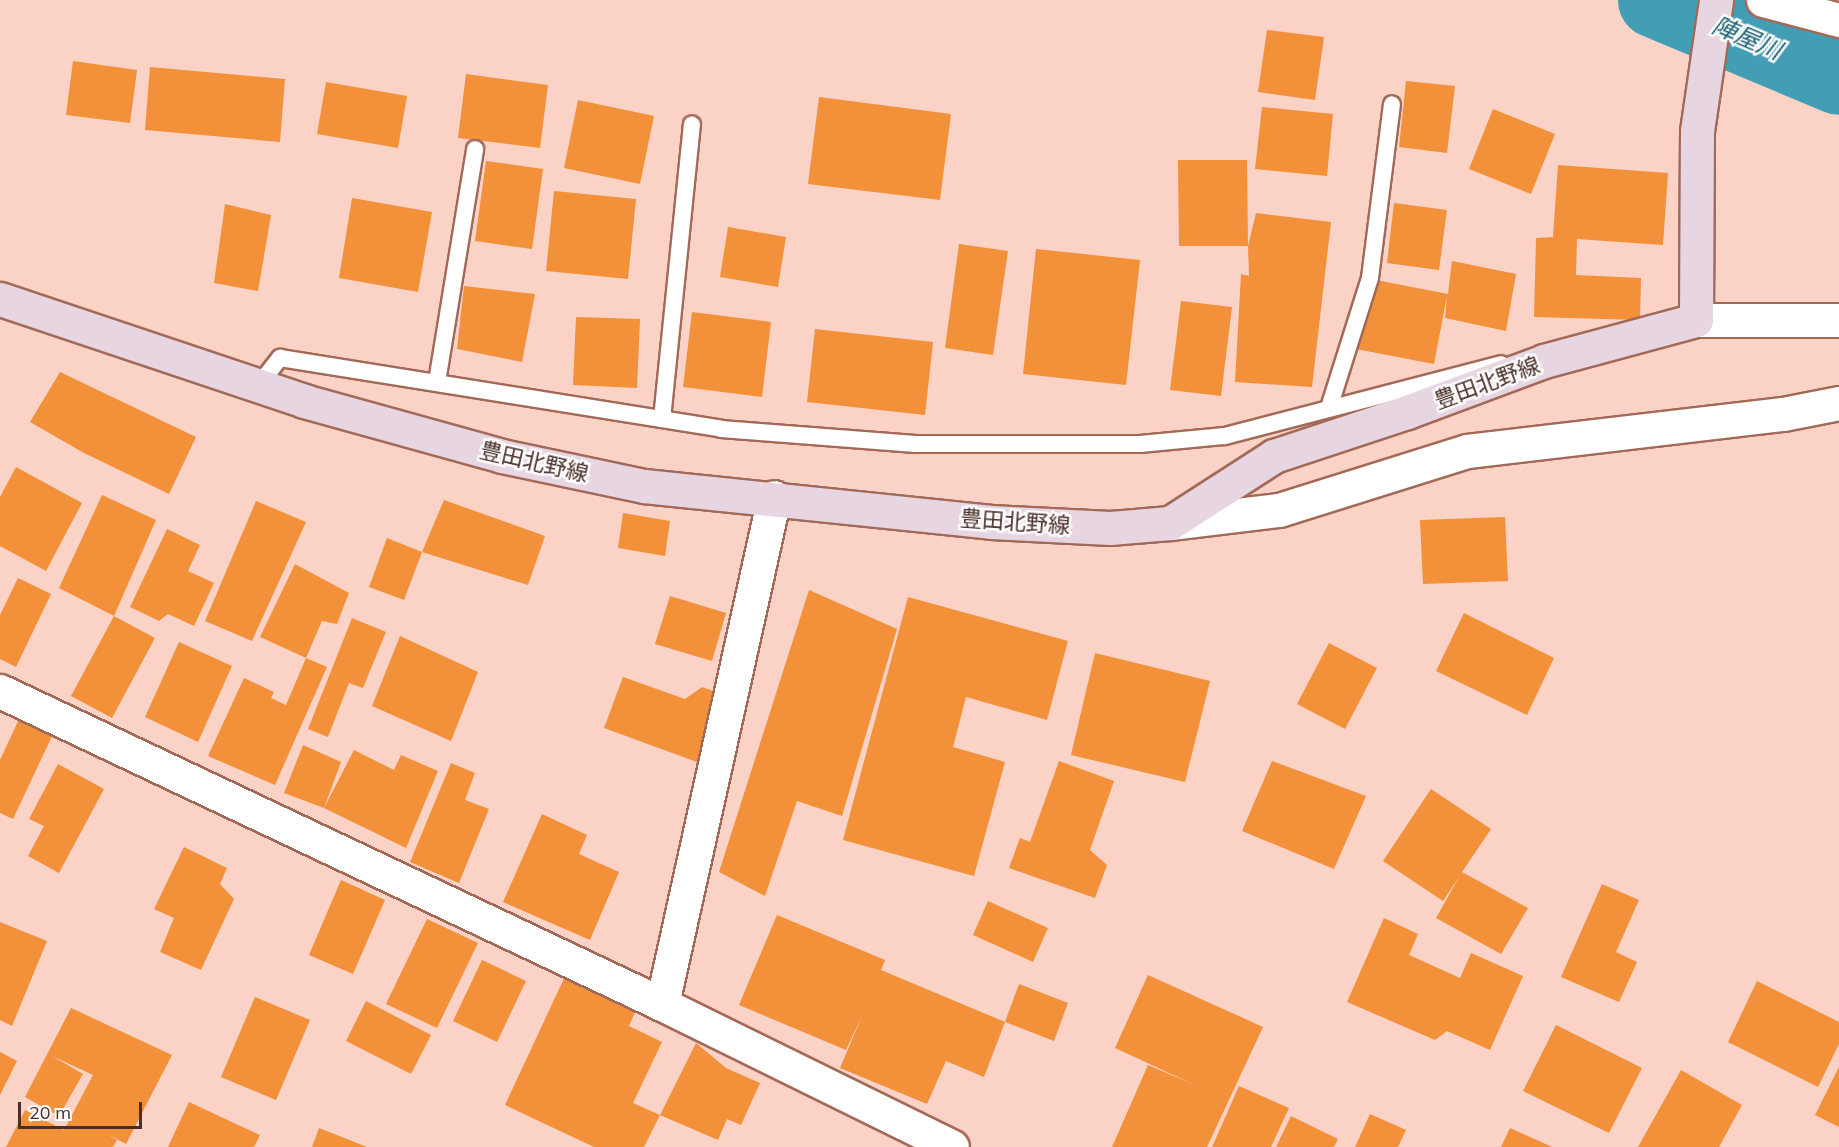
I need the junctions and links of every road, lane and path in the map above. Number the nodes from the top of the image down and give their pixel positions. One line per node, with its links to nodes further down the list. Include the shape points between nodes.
1 (1716, 0): 8 (main road, via 1697,131)
2 (1763, 0): 3 (street)
3 (1839, 21)
4 (1392, 104): 14 (lane, via 1370,278)
5 (692, 125): 15 (lane)
6 (475, 149): 11 (lane)
7 (0, 299): 12 (main road, 豊田北野線)
8 (1696, 320): 9 (street); 10 (main road, 豊田北野線)
9 (1839, 320)
10 (1517, 372): 14 (lane, via 1497,362); 17 (main road, 豊田北野線, via 1274,456)
11 (437, 382): 12 (lane, via 280,358); 15 (lane)
12 (258, 386): 16 (main road, 豊田北野線, via 502,456 644,486)
13 (1839, 403): 17 (street, via 1783,414 1467,450 1279,510)
14 (1329, 408): 15 (lane, via 1225,436 1140,444 915,444 721,429)
15 (662, 419)
16 (774, 497): 17 (main road, 豊田北野線, via 991,522 1110,528); 19 (street)
17 (1170, 523)
18 (0, 691): 19 (street)
19 (662, 1004): 20 (street)
20 (952, 1147)

